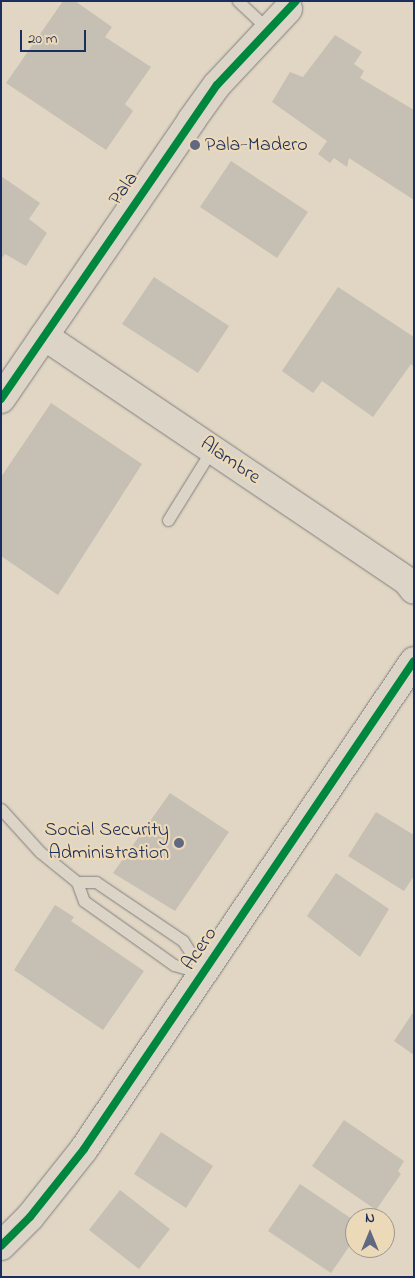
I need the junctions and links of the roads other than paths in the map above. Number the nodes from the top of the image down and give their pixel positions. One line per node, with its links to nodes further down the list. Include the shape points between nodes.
1 (238, 1): 3 (lane)
2 (288, 9): 3 (street, Pala)
3 (269, 30): 4 (street, Pala, via 217,86 191,121)
4 (44, 336): 5 (street, Pala); 6 (street, Alambre)
5 (1, 399)
6 (212, 449): 7 (lane); 8 (street, Alambre, via 407,581)
7 (168, 520)
8 (414, 590)
9 (414, 661): 12 (street, Acero)
10 (1, 809): 11 (lane, via 40,852)
11 (77, 882): 12 (lane, via 84,901 174,965); 12 (lane, via 96,882 183,941)
12 (204, 973): 13 (street, Acero, via 84,1149 30,1217)
13 (1, 1246)

